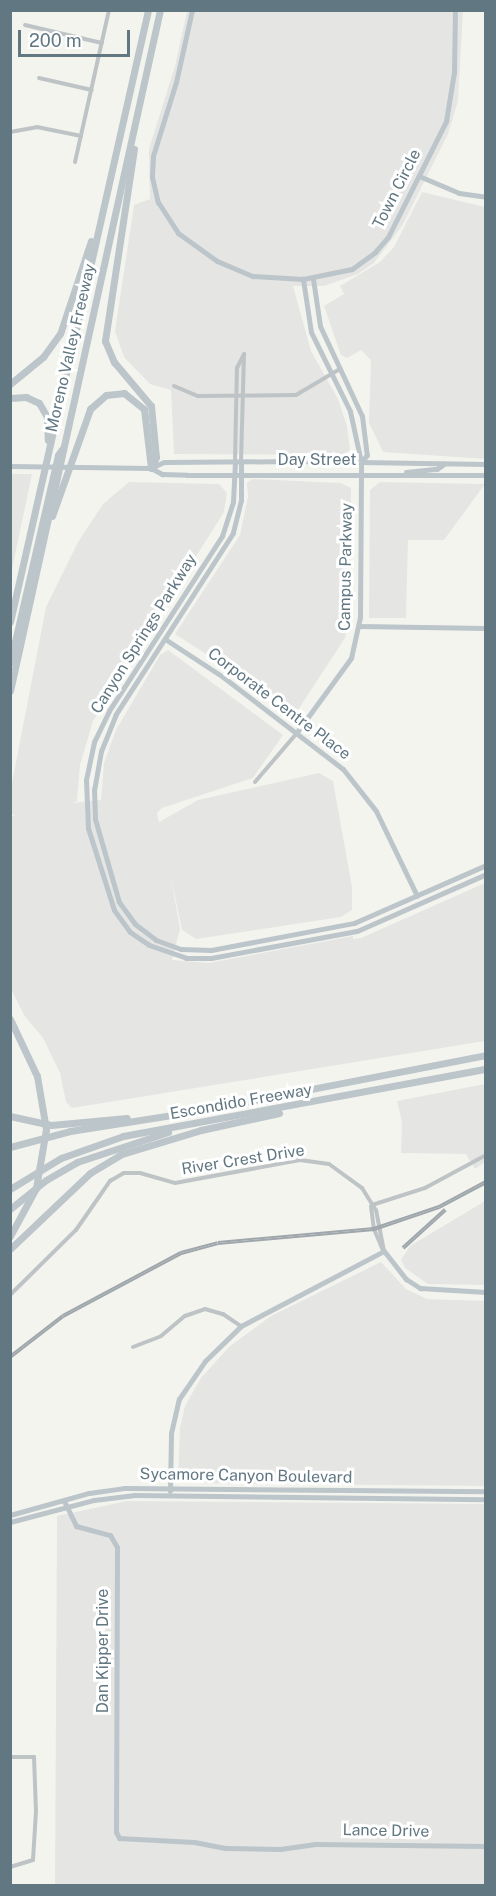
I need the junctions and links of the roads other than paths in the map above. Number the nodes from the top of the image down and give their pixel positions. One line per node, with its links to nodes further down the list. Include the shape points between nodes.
1 (109, 10): 7 (street)
2 (147, 10): 14 (highway, Moreno Valley Freeway)
3 (160, 10): 10 (highway, Moreno Valley Freeway)
4 (192, 10): 17 (street, Town Circle, via 153,156 152,177 158,202 178,234 213,259 253,276)
5 (455, 10): 15 (street, Town Circle, via 454,72 447,115)
6 (25, 25): 7 (street)
7 (102, 43): 9 (street)
8 (39, 78): 9 (street)
9 (92, 90): 12 (street)
10 (142, 92): 31 (highway, via 105,332 114,362 145,395 153,412 156,457); 36 (highway, Moreno Valley Freeway)
11 (10, 132): 12 (street, via 37,127)
12 (81, 136): 13 (street)
13 (75, 162)
14 (111, 169): 21 (highway, via 60,334 43,357); 25 (highway, Moreno Valley Freeway)
15 (419, 176): 16 (street, via 459,193); 18 (street, Town Circle, via 388,237 375,252 346,271)
16 (486, 196)
17 (303, 279): 18 (street, Town Circle); 20 (street, Campus Parkway, via 310,328)
18 (313, 279): 19 (street, Campus Parkway, via 318,319)
19 (341, 368): 20 (street); 27 (street, Campus Parkway, via 356,396 364,425 367,455)
20 (332, 375): 23 (street, via 296,395); 27 (street, Campus Parkway, via 351,414)
21 (10, 384)
22 (174, 386): 23 (street, via 198,396)
23 (240, 396): 23 (street, via 241,369 244,354 237,368); 26 (street)
24 (10, 398): 25 (highway, via 26,398 43,408 47,417)
25 (48, 455): 38 (highway, Moreno Valley Freeway)
26 (238, 462): 27 (street, Day Street); 31 (street, Day Street, via 164,462); 32 (street, Canyon Springs Parkway)
27 (361, 462): 28 (street, Day Street); 33 (street, Campus Parkway)
28 (444, 464): 29 (street, Day Street); 34 (street, via 437,469)
29 (486, 465)
30 (10, 466): 31 (street, Day Street)
31 (151, 468): 32 (street, Day Street, via 162,474); 37 (highway, via 144,409 124,393 105,395 92,405)
32 (238, 474): 33 (street, Day Street); 41 (street, Canyon Springs Parkway, via 222,536); 42 (street, Canyon Springs Parkway, via 241,500 233,533)
33 (361, 474): 34 (street, Day Street); 39 (street, Campus Parkway)
34 (398, 474): 35 (street, Day Street)
35 (486, 475)
36 (55, 480): 37 (highway, Moreno Valley Freeway); 43 (highway)
37 (48, 523): 44 (highway, Moreno Valley Freeway)
38 (10, 622)
39 (359, 627): 40 (street); 45 (street, Campus Parkway, via 344,670)
40 (486, 628)
41 (159, 634): 42 (street, Corporate Centre Place); 50 (street, Canyon Springs Parkway, via 103,722 86,780 92,846 107,897 124,924 158,949 199,959 350,933)
42 (166, 639): 45 (street, Corporate Centre Place); 49 (street, Canyon Springs Parkway, via 113,720 96,777 97,833 113,885 129,918 166,944 211,950 354,923)
43 (10, 663)
44 (10, 692)
45 (297, 732): 46 (street, Campus Parkway); 49 (street, Corporate Centre Place, via 343,769 365,795)
46 (255, 782)
47 (486, 865): 49 (street)
48 (486, 874): 50 (street)
49 (417, 896): 50 (street, Corporate Centre Place)
50 (420, 903)
51 (10, 1019): 65 (highway, via 33,1066 44,1106 42,1164 22,1218)
52 (486, 1054): 57 (highway, Escondido Freeway)
53 (486, 1069): 54 (highway, Escondido Freeway)
54 (470, 1072): 55 (highway); 56 (highway, Escondido Freeway)
55 (486, 1074)
56 (348, 1096): 59 (highway, Escondido Freeway); 66 (highway, via 201,1130 122,1154 90,1173)
57 (198, 1111): 58 (highway, via 51,1125); 60 (highway, Escondido Freeway, via 70,1131)
58 (10, 1116)
59 (218, 1120): 62 (highway, Escondido Freeway, via 100,1143 61,1158); 64 (highway, via 86,1158 46,1180)
60 (10, 1147)
61 (486, 1155): 63 (street, via 424,1188)
62 (10, 1189)
63 (371, 1206): 67 (street, River Crest Drive, via 376,1210); 69 (street, River Crest Drive, via 362,1188 347,1173 315,1161 175,1182 124,1173 110,1181 76,1230)
64 (10, 1209)
65 (10, 1236)
66 (10, 1249)
67 (384, 1251): 68 (street, via 406,1279 420,1288); 70 (street)
68 (486, 1292)
69 (10, 1295)
70 (241, 1326): 71 (street, via 223,1314 205,1309 186,1316 161,1336); 73 (street, via 205,1361 179,1399 171,1433)
71 (133, 1347)
72 (486, 1491): 73 (street, Sycamore Canyon Boulevard)
73 (170, 1492): 74 (street, Sycamore Canyon Boulevard); 75 (street, Sycamore Canyon Boulevard)
74 (486, 1499)
75 (66, 1504): 76 (street, Sycamore Canyon Boulevard); 77 (street, Sycamore Canyon Boulevard); 79 (street, Dan Kipper Drive, via 76,1526 110,1535 117,1547)
76 (10, 1515)
77 (10, 1522)
78 (10, 1756): 81 (street, via 34,1757 33,1860)
79 (116, 1835): 80 (street, Lance Drive, via 125,1841 287,1849 314,1844)
80 (486, 1846)
81 (10, 1867)

